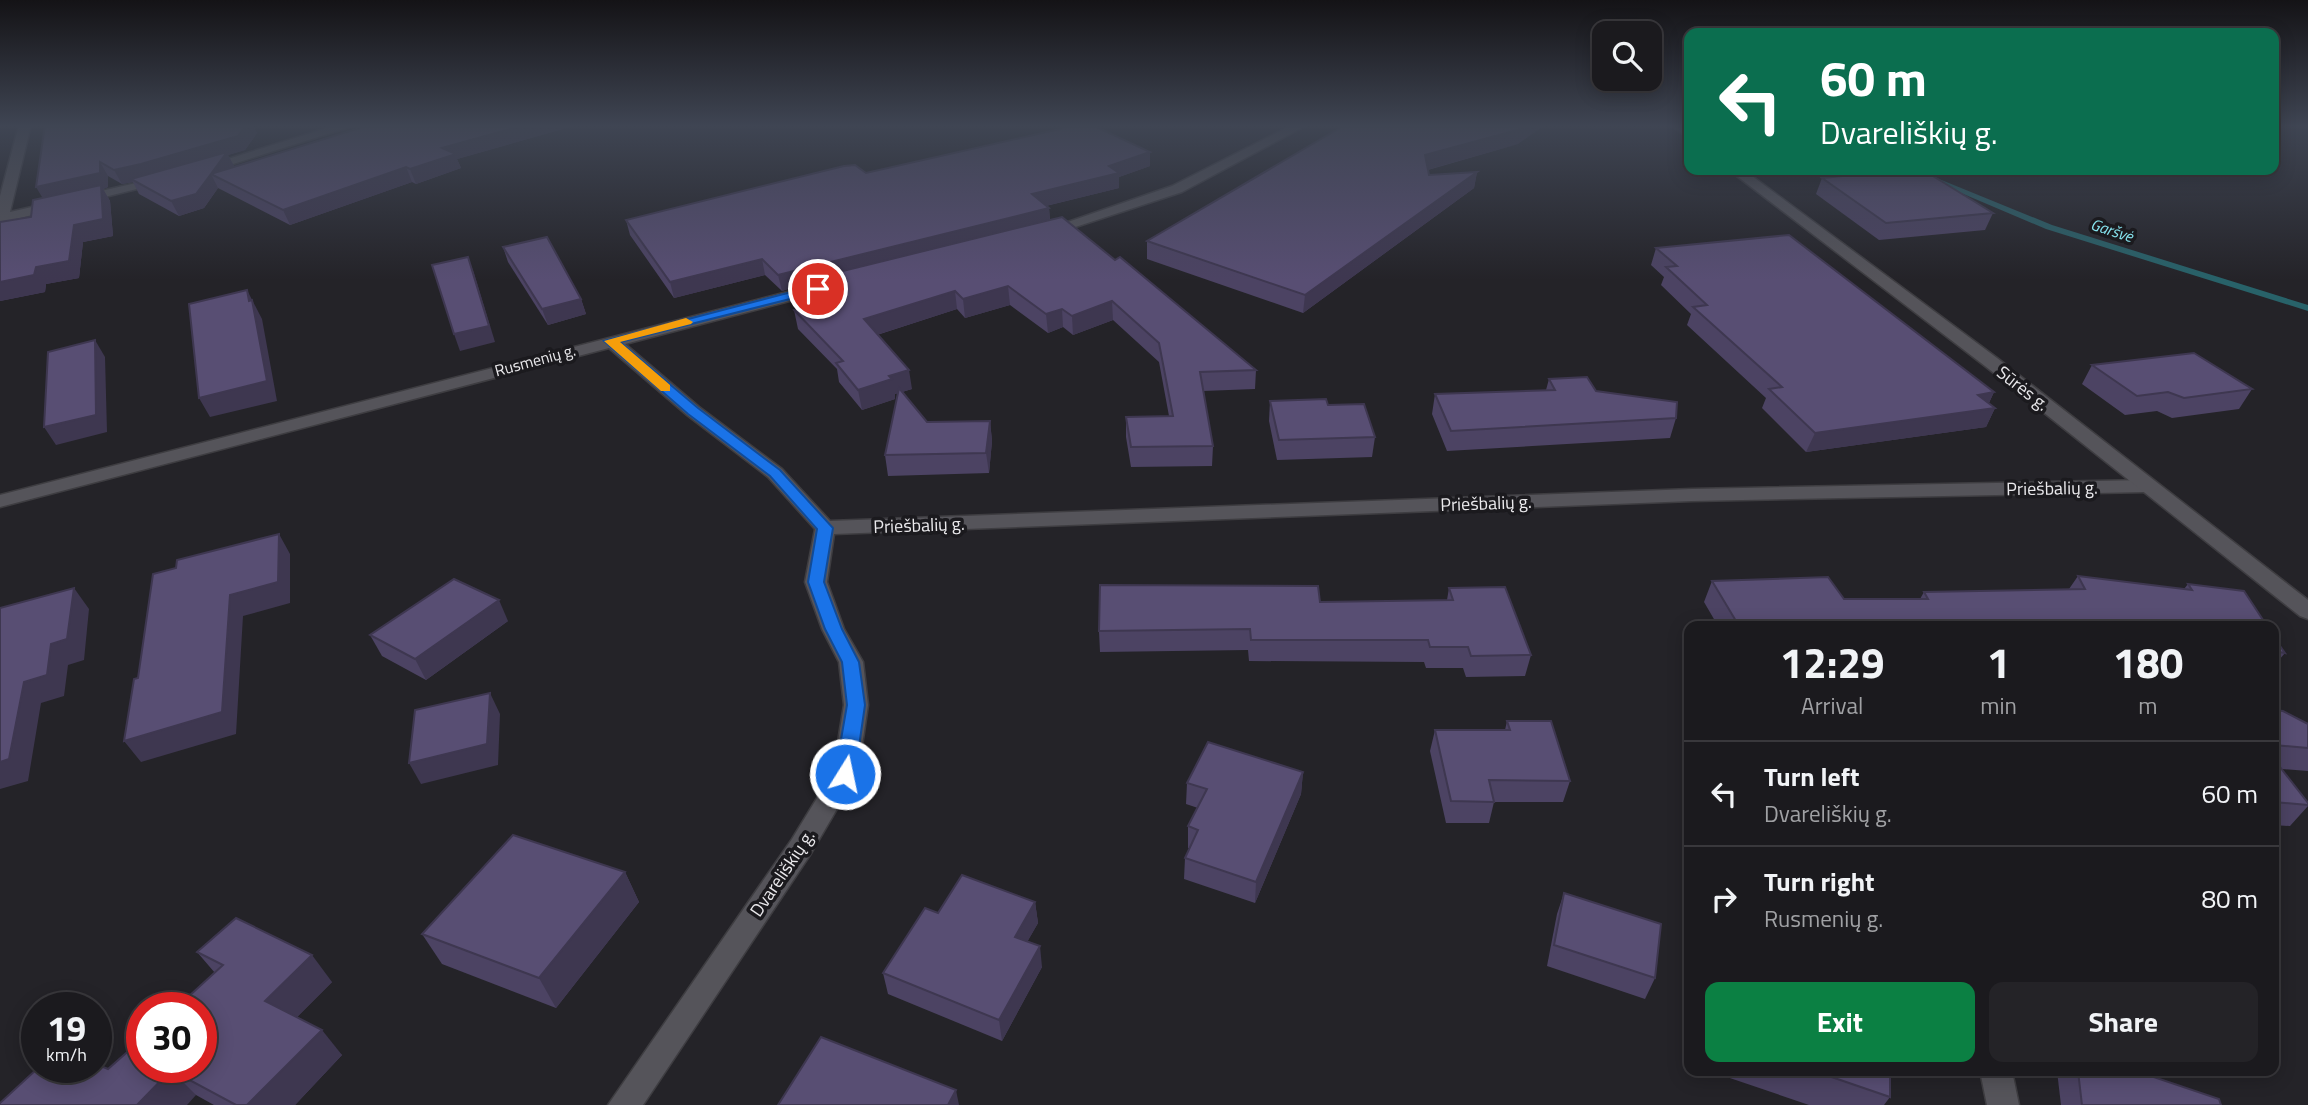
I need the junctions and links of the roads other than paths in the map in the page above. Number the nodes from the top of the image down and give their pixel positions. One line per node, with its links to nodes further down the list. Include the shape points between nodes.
1 (11, 177): 5 (street)
2 (174, 177): 5 (street)
3 (1201, 177): 6 (street, via 1177,189)
4 (1745, 177): 9 (street, Sūrės g.)
5 (0, 219)
6 (1024, 237)
7 (837, 284): 8 (street, Rusmenių g.)
8 (611, 341): 10 (street, Rusmenių g.); 11 (street, via 775,473)
9 (2146, 486): 11 (street, Priešbalių g., via 1692,495); 12 (street, Sūrės g.)
10 (0, 501)
11 (825, 528): 14 (street, Dvareliškių g., via 816,582 850,662 856,705 845,774 801,848)
12 (2308, 611)
13 (1997, 1076): 15 (street)
14 (624, 1105)
15 (2003, 1105)

